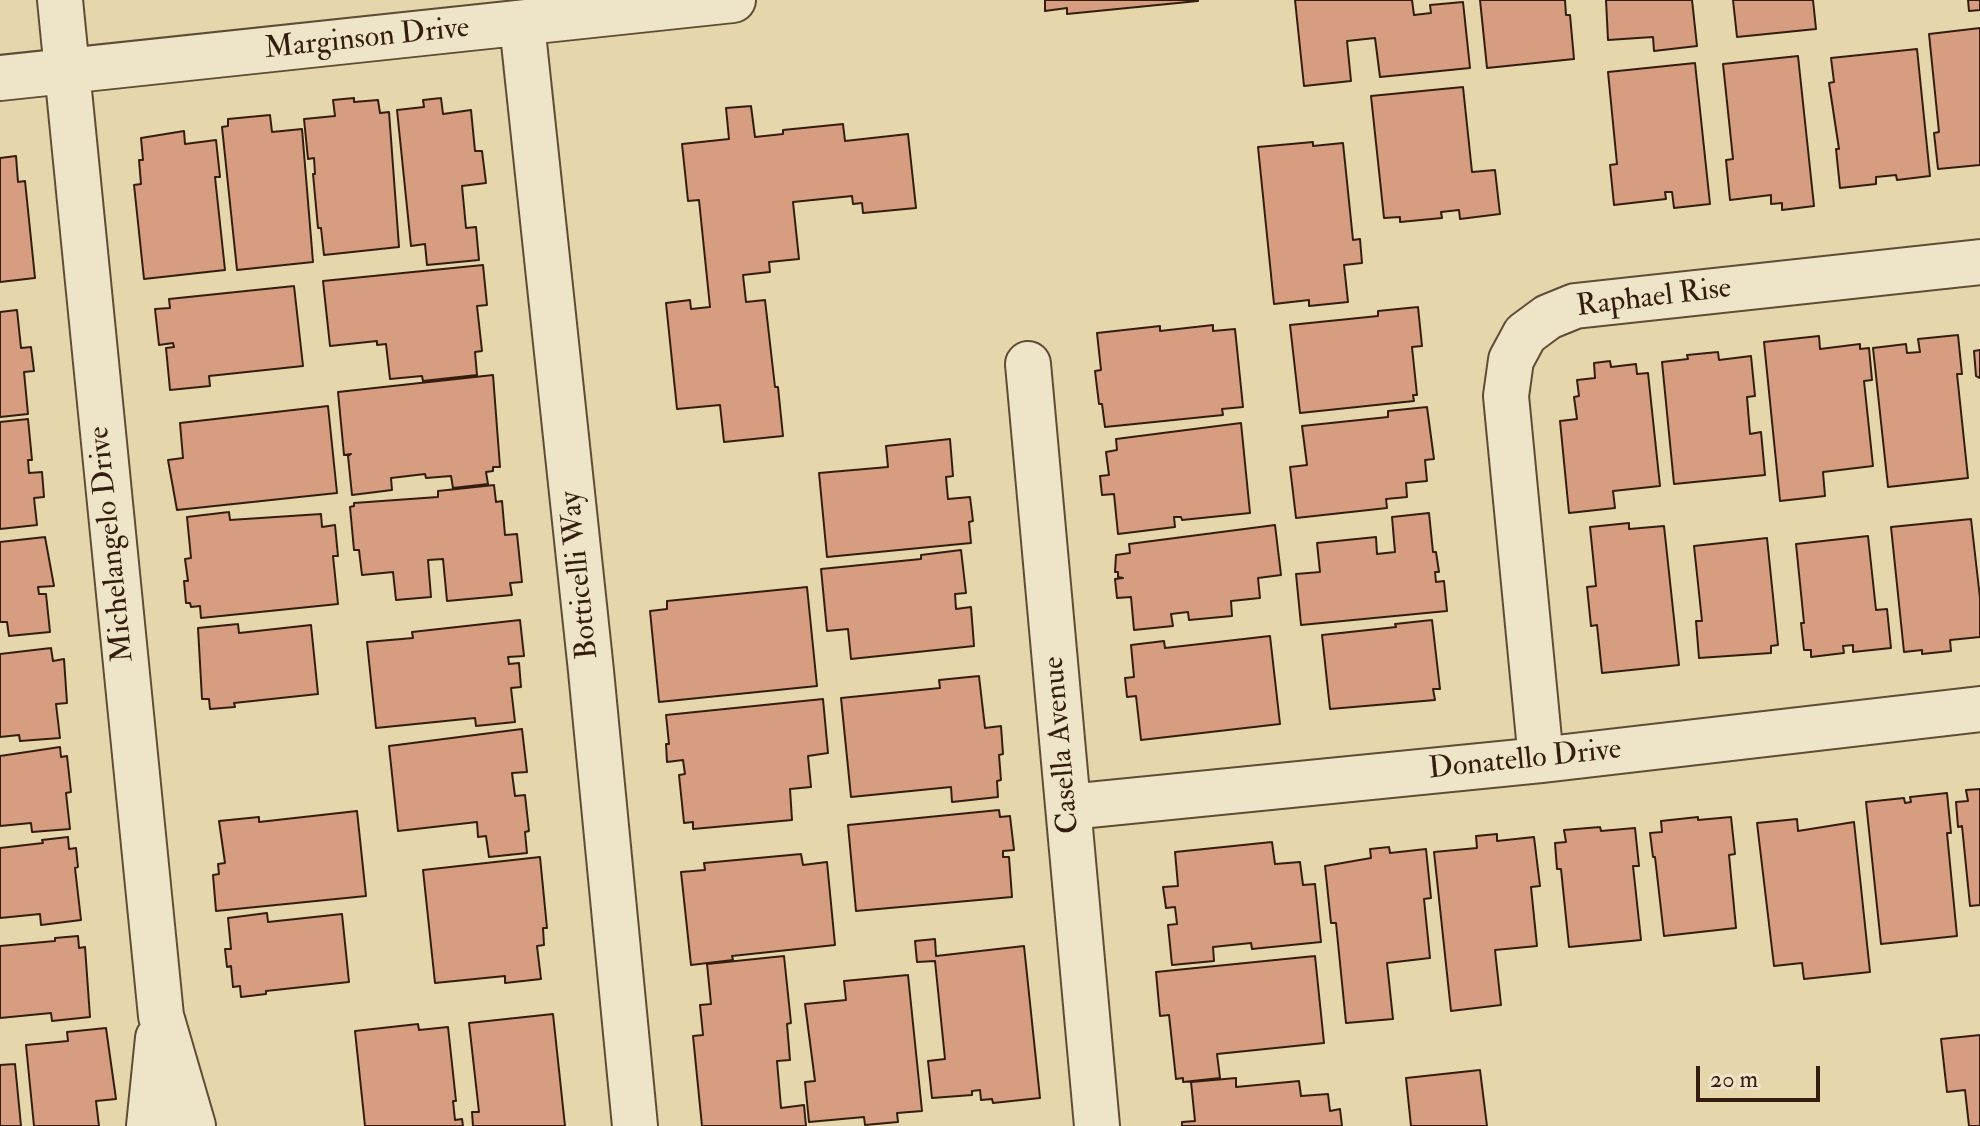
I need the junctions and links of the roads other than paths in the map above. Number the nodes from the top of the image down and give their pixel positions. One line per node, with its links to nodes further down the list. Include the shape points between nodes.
1 (60, 0): 4 (street, Michelangelo Drive)
2 (733, 0): 3 (street, Marginson Drive)
3 (522, 24): 4 (street, Marginson Drive); 14 (street, Botticelli Way)
4 (68, 71): 5 (street, Marginson Drive); 11 (street, Michelangelo Drive)
5 (0, 78)
6 (1980, 262): 9 (street, Raphael Rise, via 1575,306 1525,334 1511,360 1506,396)
7 (1028, 364): 10 (street, Casella Avenue)
8 (1980, 709): 9 (street, Donatello Drive)
9 (1541, 760): 10 (street, Donatello Drive)
10 (1069, 807): 15 (street, Casella Avenue)
11 (161, 1016): 12 (street, Michelangelo Drive); 13 (street, Michelangelo Drive)
12 (149, 1126)
13 (193, 1126)
14 (635, 1126)
15 (1097, 1126)

